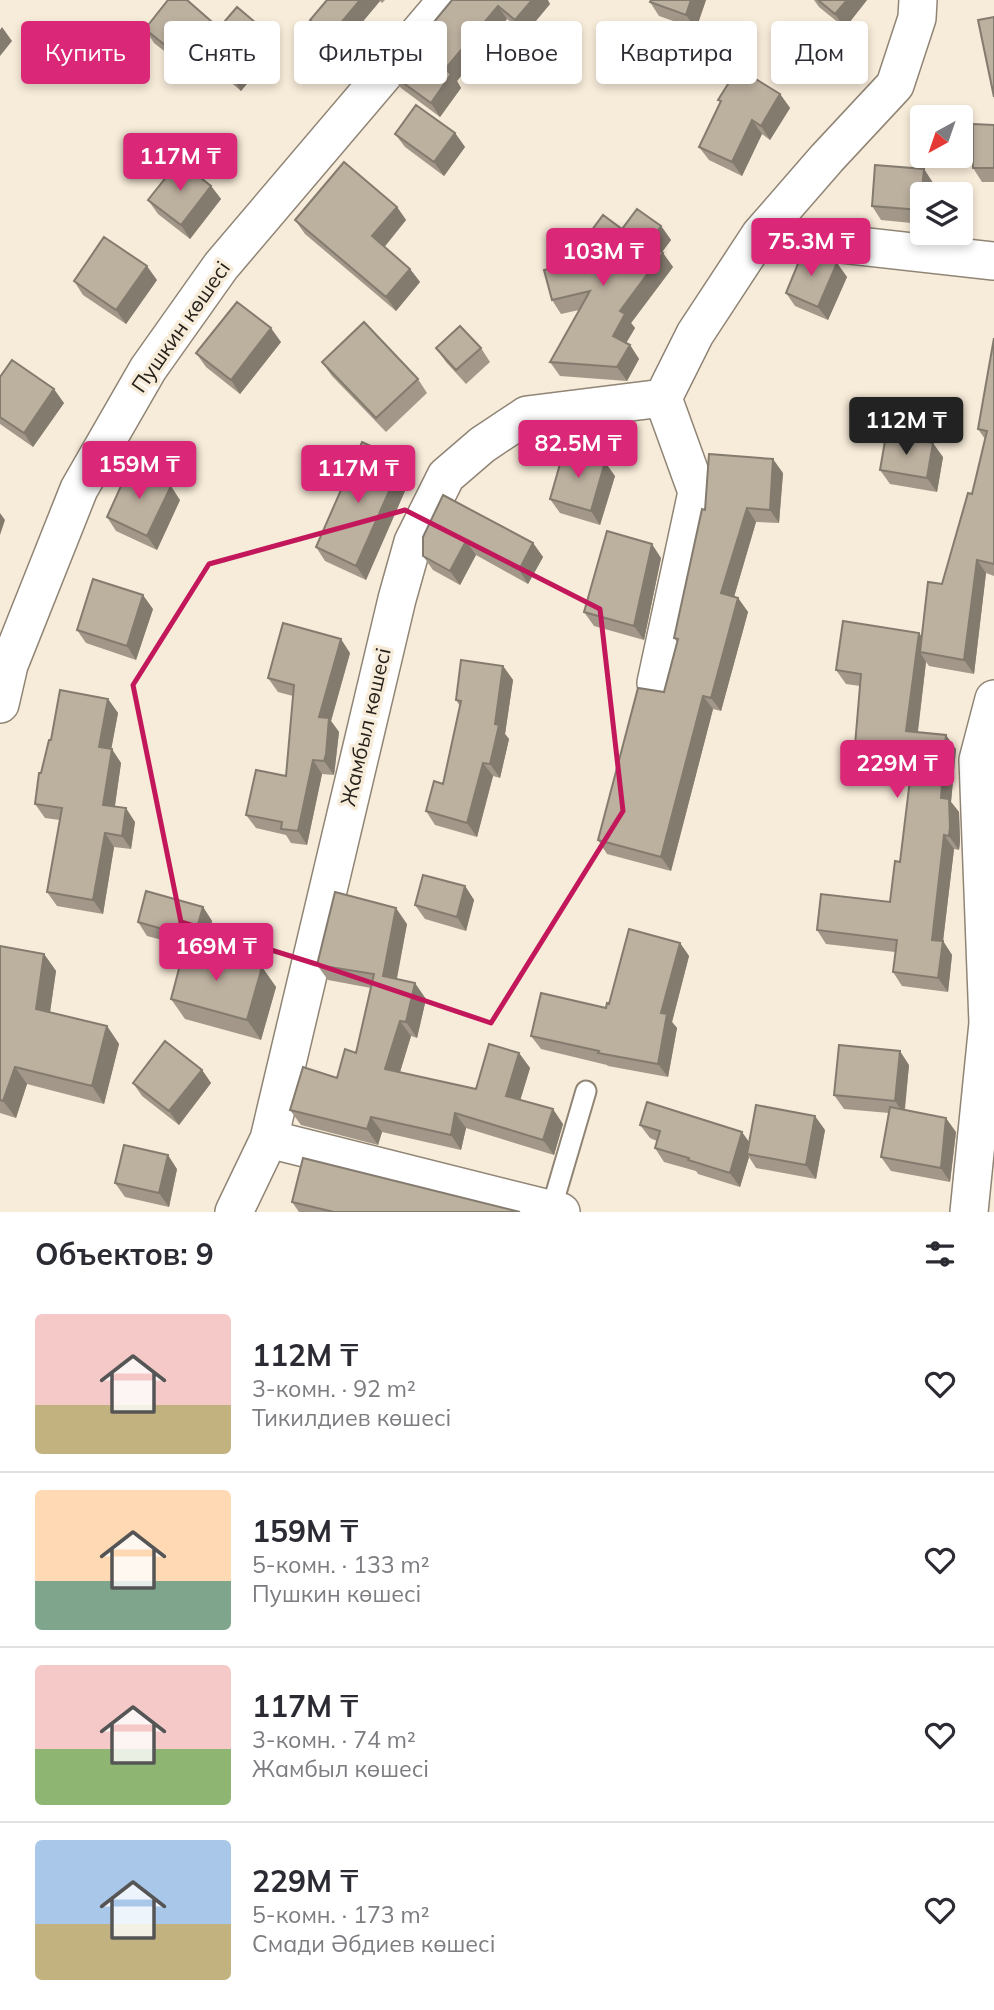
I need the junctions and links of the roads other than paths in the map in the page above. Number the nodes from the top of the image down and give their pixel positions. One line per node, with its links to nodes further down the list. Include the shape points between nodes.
1 (447, 0): 8 (street, Пушкин көшесі, via 221,266 148,369 79,489 9,665)
2 (918, 0): 3 (street, via 917,18 895,85)
3 (760, 235): 4 (street); 5 (street, via 695,334)
4 (994, 261)
5 (663, 398): 6 (street, via 697,492); 11 (street, Жамбыл көшесі, via 527,415 446,475 413,542 397,599)
6 (656, 683)
7 (994, 699): 9 (street)
8 (0, 704)
9 (986, 760): 14 (street, via 988,1023)
10 (586, 1091): 12 (lane)
11 (269, 1139): 12 (street); 13 (street, Жамбыл көшесі)
12 (556, 1211)
13 (234, 1212)
14 (970, 1212)

